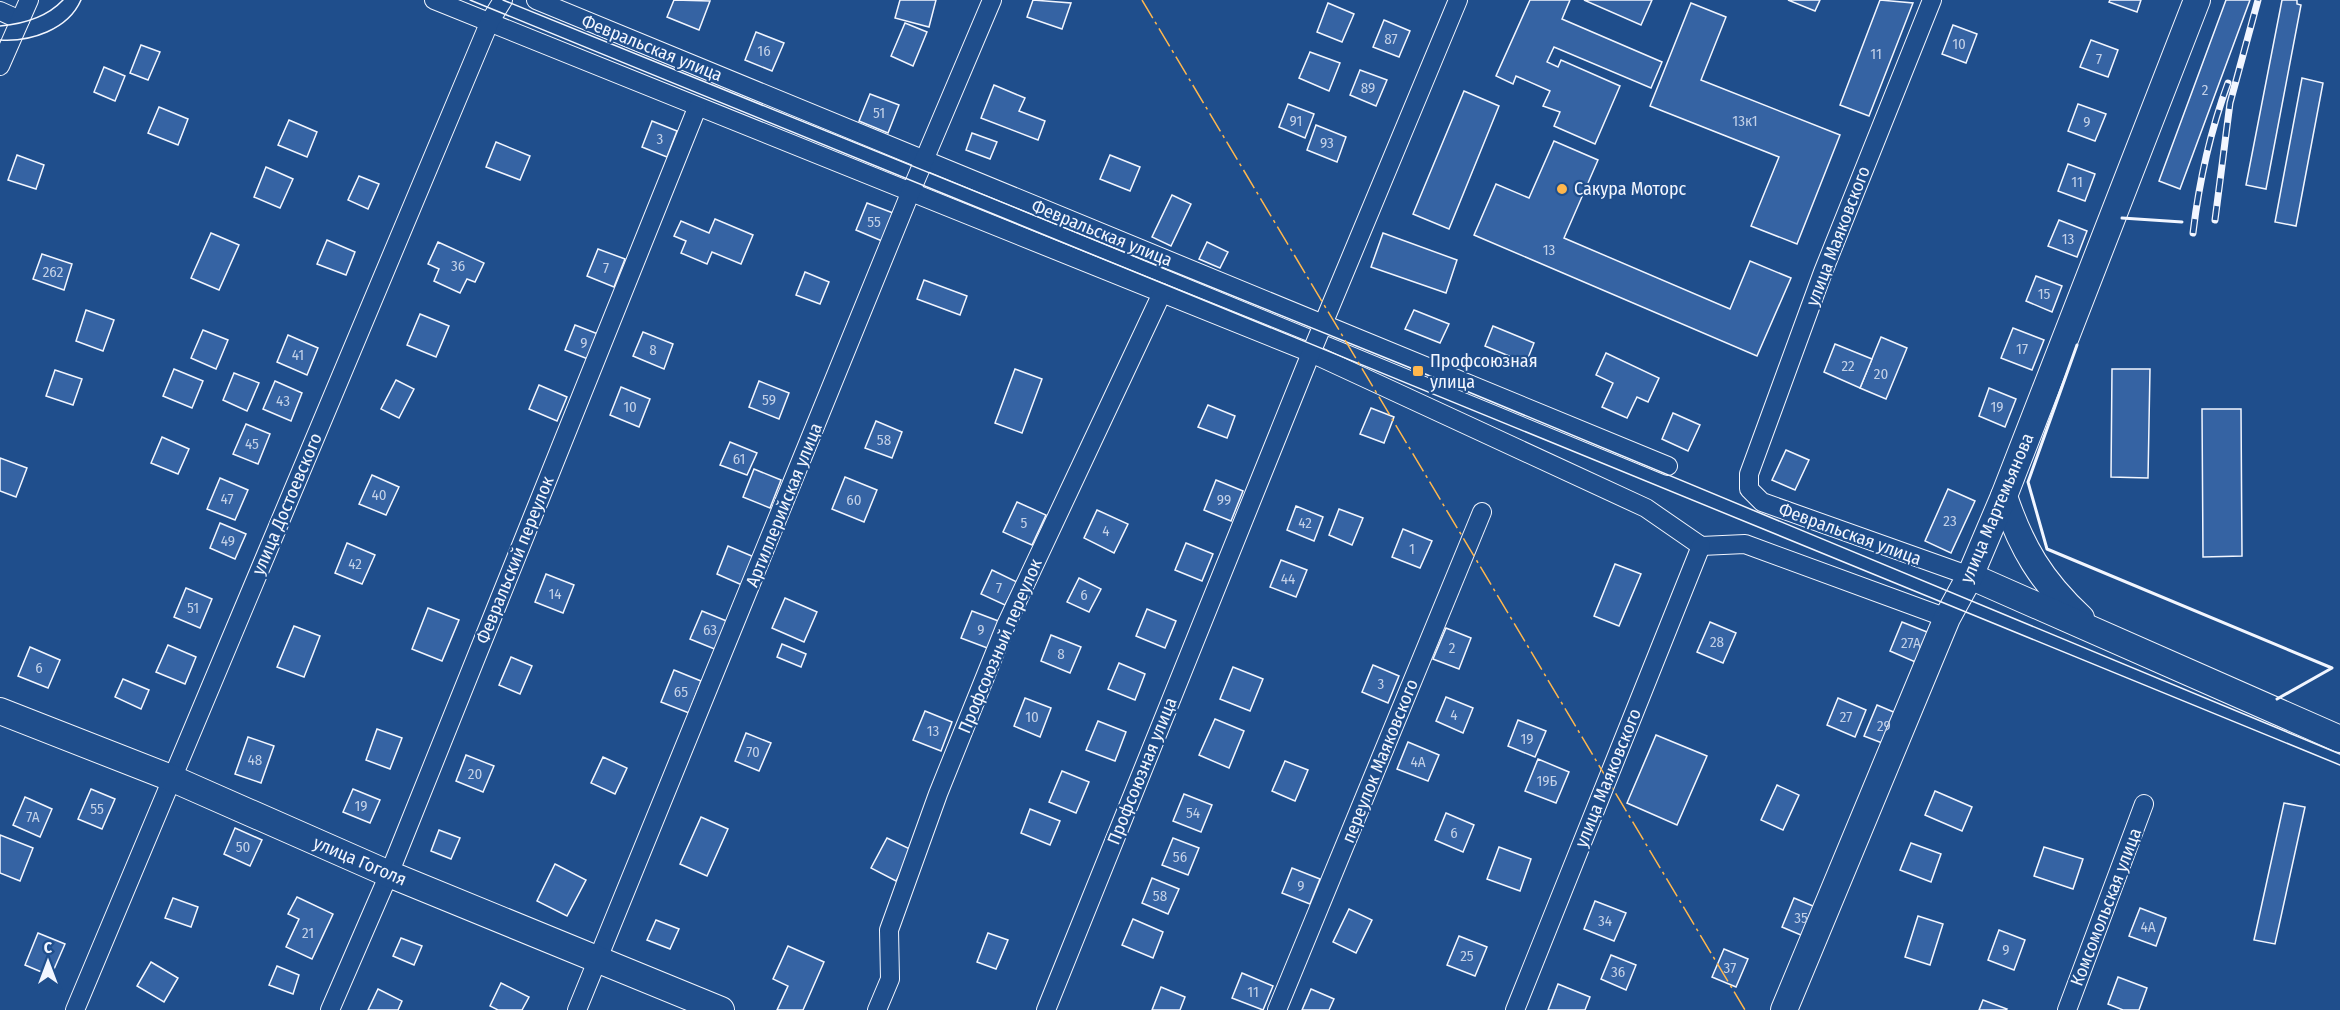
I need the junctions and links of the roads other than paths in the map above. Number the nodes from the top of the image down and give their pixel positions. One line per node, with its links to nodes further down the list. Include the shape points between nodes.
1 (29, 0): 10 (street)
2 (435, 0): 11 (street)
3 (503, 0): 11 (street, улица Достоевского)
4 (536, 0): 14 (street, Февральская улица)
5 (992, 0): 14 (street, Артиллерийская улица)
6 (1458, 0): 17 (street, Профсоюзная улица)
7 (1932, 0): 20 (street, улица Маяковского, via 1823,272)
8 (2197, 0): 21 (main road, улица Мартемьянова)
9 (0, 11): 10 (street)
10 (20, 20): 12 (street)
11 (490, 21): 13 (street); 29 (street, улица Достоевского)
12 (0, 66)
13 (697, 108): 15 (street); 31 (street, Февральский переулок)
14 (924, 161): 15 (street, Артиллерийская улица); 17 (street, Февральская улица)
15 (911, 191): 16 (street); 32 (street, Артиллерийская улица)
16 (1162, 293): 18 (street); 37 (street, Профсоюзный переулок, via 1006,625 938,794 889,930 890,979)
17 (1323, 323): 18 (street, Профсоюзная улица); 19 (street, Февральская улица)
18 (1311, 353): 23 (street, via 1646,508); 38 (street, Профсоюзная улица)
19 (1668, 466)
20 (1749, 474): 24 (street, Февральская улица, via 1749,489 1762,502)
21 (2004, 496): 24 (main road, улица Мартемьянова); 26 (main road, via 2027,554 2057,596)
22 (1482, 512): 39 (street, переулок Маяковского)
23 (1701, 546): 25 (street, via 1745,544); 40 (street, улица Маяковского)
24 (1970, 576): 25 (main road, улица Мартемьянова); 26 (main road)
25 (1947, 618): 41 (main road, улица Мартемьянова)
26 (2098, 633): 28 (main road)
27 (0, 711): 29 (main road, улица Гоголя)
28 (2340, 739)
29 (171, 778): 31 (main road, улица Гоголя); 33 (street, улица Достоевского)
30 (2144, 804): 42 (street, Комсомольская улица)
31 (389, 874): 32 (main road, улица Гоголя); 34 (street, Февральский переулок)
32 (598, 960): 35 (street, Артиллерийская улица); 36 (main road, улица Гоголя)
33 (75, 1010)
34 (330, 1010)
35 (578, 1010)
36 (721, 1010)
37 (877, 1010)
38 (1046, 1010)
39 (1277, 1010)
40 (1515, 1010)
41 (1784, 1010)
42 (2067, 1010)

